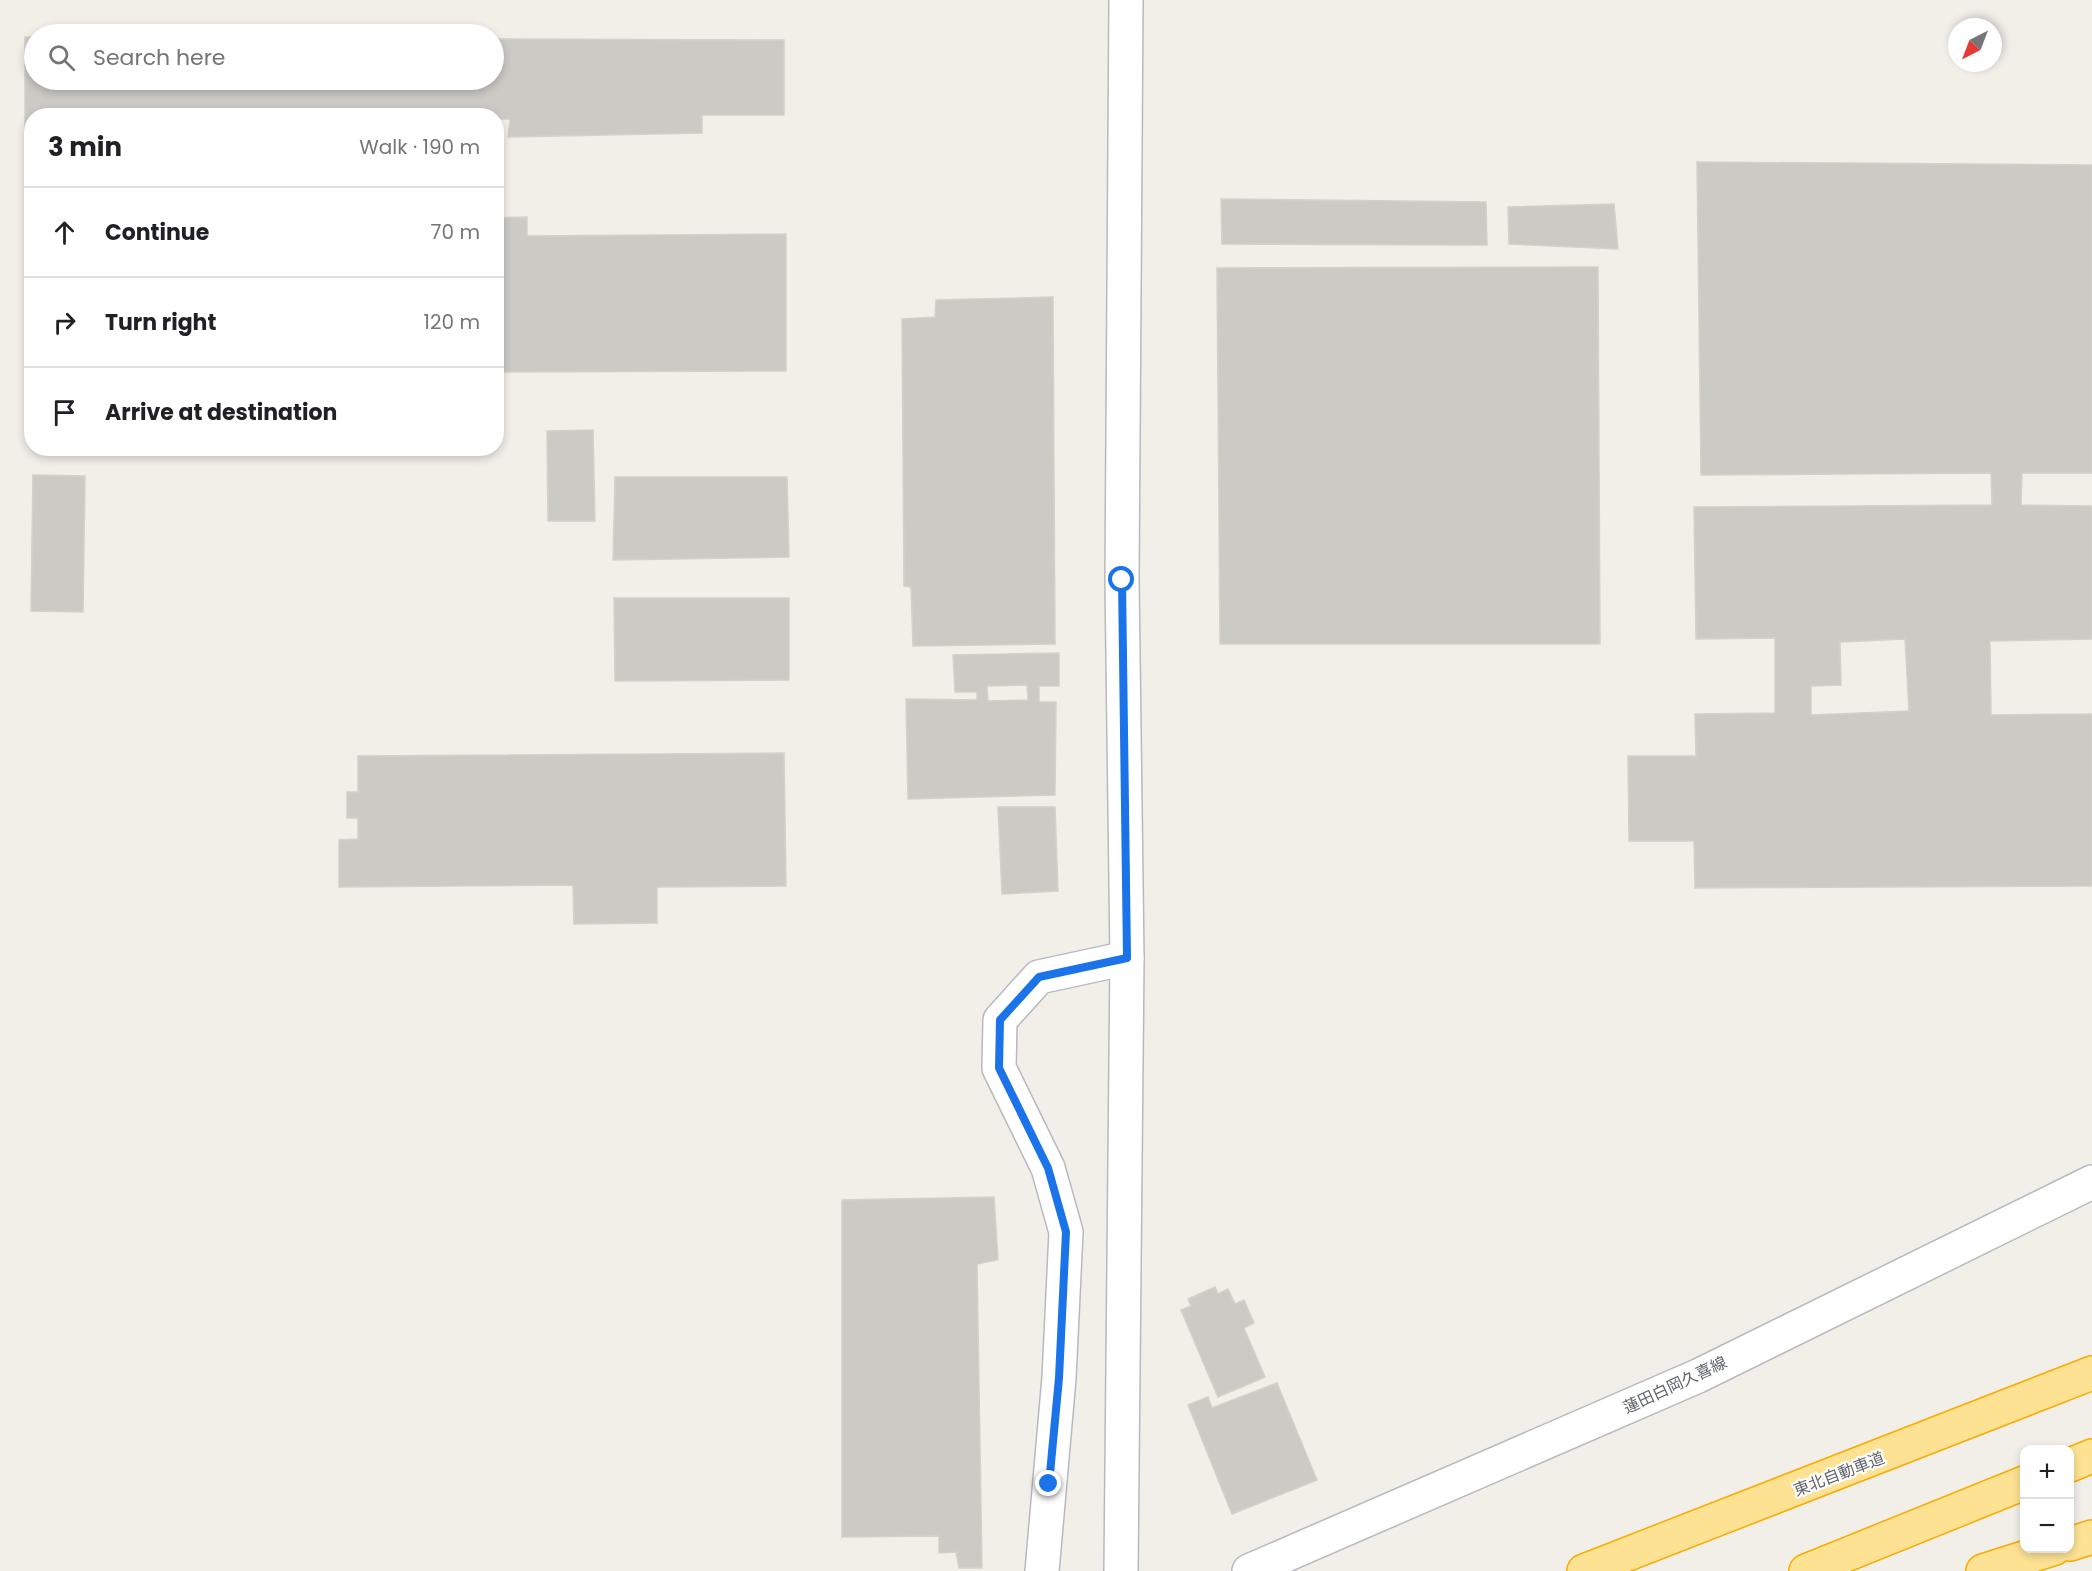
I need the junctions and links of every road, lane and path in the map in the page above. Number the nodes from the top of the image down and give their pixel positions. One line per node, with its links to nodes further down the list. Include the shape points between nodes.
1 (1126, 0): 2 (street, via 1122,580)
2 (1127, 958): 11 (street, via 1039,977 1000,1020 999,1068 1048,1168 1066,1232 1059,1378); 12 (street)
3 (2092, 1182): 13 (street, 蓮田白岡久喜線, via 1698,1376)
4 (2092, 1373): 14 (highway, 東北自動車道)
5 (2092, 1456): 6 (highway)
6 (2074, 1463)
7 (2020, 1485): 15 (highway)
8 (2092, 1537): 9 (highway)
9 (2074, 1543)
10 (2039, 1553): 16 (highway)
11 (1042, 1571)
12 (1121, 1571)
13 (1249, 1571)
14 (1584, 1571)
15 (1806, 1571)
16 (1983, 1571)

